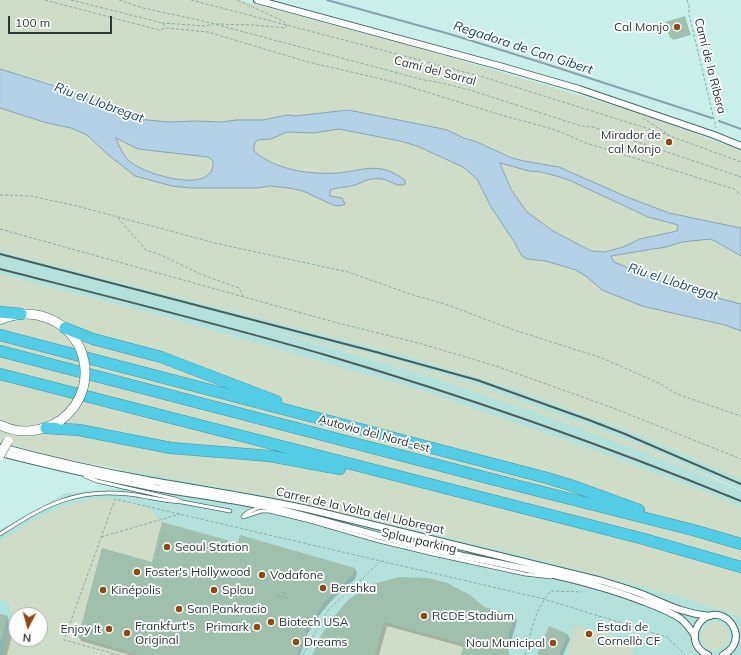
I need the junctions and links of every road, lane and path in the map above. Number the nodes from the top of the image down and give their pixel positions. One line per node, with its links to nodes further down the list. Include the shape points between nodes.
1 (45, 0): 11 (path, Camí del Sorral, via 159,30)
2 (71, 0): 8 (path)
3 (119, 0): 9 (path, Camí del Sorral)
4 (191, 0): 10 (path, Camí del Sorral)
5 (237, 0): 10 (path)
6 (257, 0): 13 (street, Camí del Sorral, via 503,67)
7 (687, 0): 13 (path, Camí de la Ribera, via 716,126)
8 (162, 23): 9 (path, via 205,26); 11 (path)
9 (214, 24): 10 (path, via 285,28); 18 (path, Camí del Sorral, via 470,90 574,124 593,127)
10 (287, 25): 14 (path, Camí del Sorral, via 483,77)
11 (167, 28): 20 (path, Camí del Sorral, via 208,32 308,62 394,82 556,130 586,143 734,189)
12 (638, 116): 14 (path)
13 (714, 135): 16 (street, Camí del Sorral)
14 (671, 136): 15 (path); 17 (path, Camí del Sorral)
15 (669, 142)
16 (741, 146)
17 (741, 162)
18 (741, 177)
19 (0, 195): 21 (path, via 30,196)
20 (741, 195)
21 (117, 217): 23 (path, via 146,250 239,288); 31 (path, via 219,244 348,272 602,358 659,383 677,394)
22 (0, 229): 23 (path)
23 (243, 297): 38 (path, via 496,366 613,408)
24 (0, 312): 25 (highway)
25 (22, 314): 26 (main road); 27 (main road, via 49,318)
26 (0, 320)
27 (65, 328): 32 (highway, via 93,339 180,364); 34 (main road, bridge, via 80,348 86,370 84,384 76,404 61,420)
28 (0, 335): 32 (highway)
29 (0, 351): 45 (highway, Autovia del Nord-est)
30 (0, 375): 40 (highway)
31 (741, 416)
32 (327, 420): 45 (highway, via 553,480)
33 (0, 425): 35 (main road)
34 (46, 428): 35 (main road); 40 (highway, via 80,430 172,448 270,456)
35 (21, 431): 37 (main road, bridge, via 8,441)
36 (0, 447): 62 (street, Carrer de la Volta del Llobregat, via 105,472 312,510 602,581 679,610)
37 (0, 454): 39 (street, Carrer de la Volta del Llobregat)
38 (741, 459)
39 (71, 470): 41 (lane, via 97,481); 42 (street, Carrer de la Volta del Llobregat)
40 (473, 496): 54 (highway, via 644,539)
41 (182, 502): 43 (lane); 47 (lane, via 113,493 80,495 40,510)
42 (262, 506): 55 (street, Carrer de la Volta del Llobregat, via 441,552); 55 (lane, Splau parking, via 243,517 261,511 269,512 433,554 525,574)
43 (230, 511)
44 (181, 514): 48 (path); 48 (path, via 115,499); 51 (path)
45 (686, 528): 49 (highway, Autovia del Nord-est)
46 (164, 533): 50 (path)
47 (0, 534)
48 (101, 537): 67 (path, via 64,640)
49 (741, 544)
50 (157, 556)
51 (382, 561): 61 (path); 68 (path, via 328,610)
52 (187, 564): 53 (path, via 176,576)
53 (189, 566)
54 (741, 567)
55 (568, 579): 63 (street, Carrer de la Volta del Llobregat, via 604,588 656,607 682,620)
56 (278, 591): 59 (path)
57 (582, 592): 61 (path, via 551,591)
58 (277, 594): 60 (path)
59 (289, 595)
60 (288, 598)
61 (544, 599): 69 (path); 70 (path, via 667,638)
62 (710, 616): 63 (street, via 699,623); 64 (street, Carrer de la Volta del Llobregat, via 721,616 730,622 736,634)
63 (695, 636): 65 (street)
64 (734, 645): 66 (street); 73 (street)
65 (697, 646): 71 (street); 72 (street)
66 (741, 647)
67 (119, 655)
68 (303, 655)
69 (525, 655)
70 (685, 655)
71 (700, 655)
72 (708, 655)
73 (723, 655)

